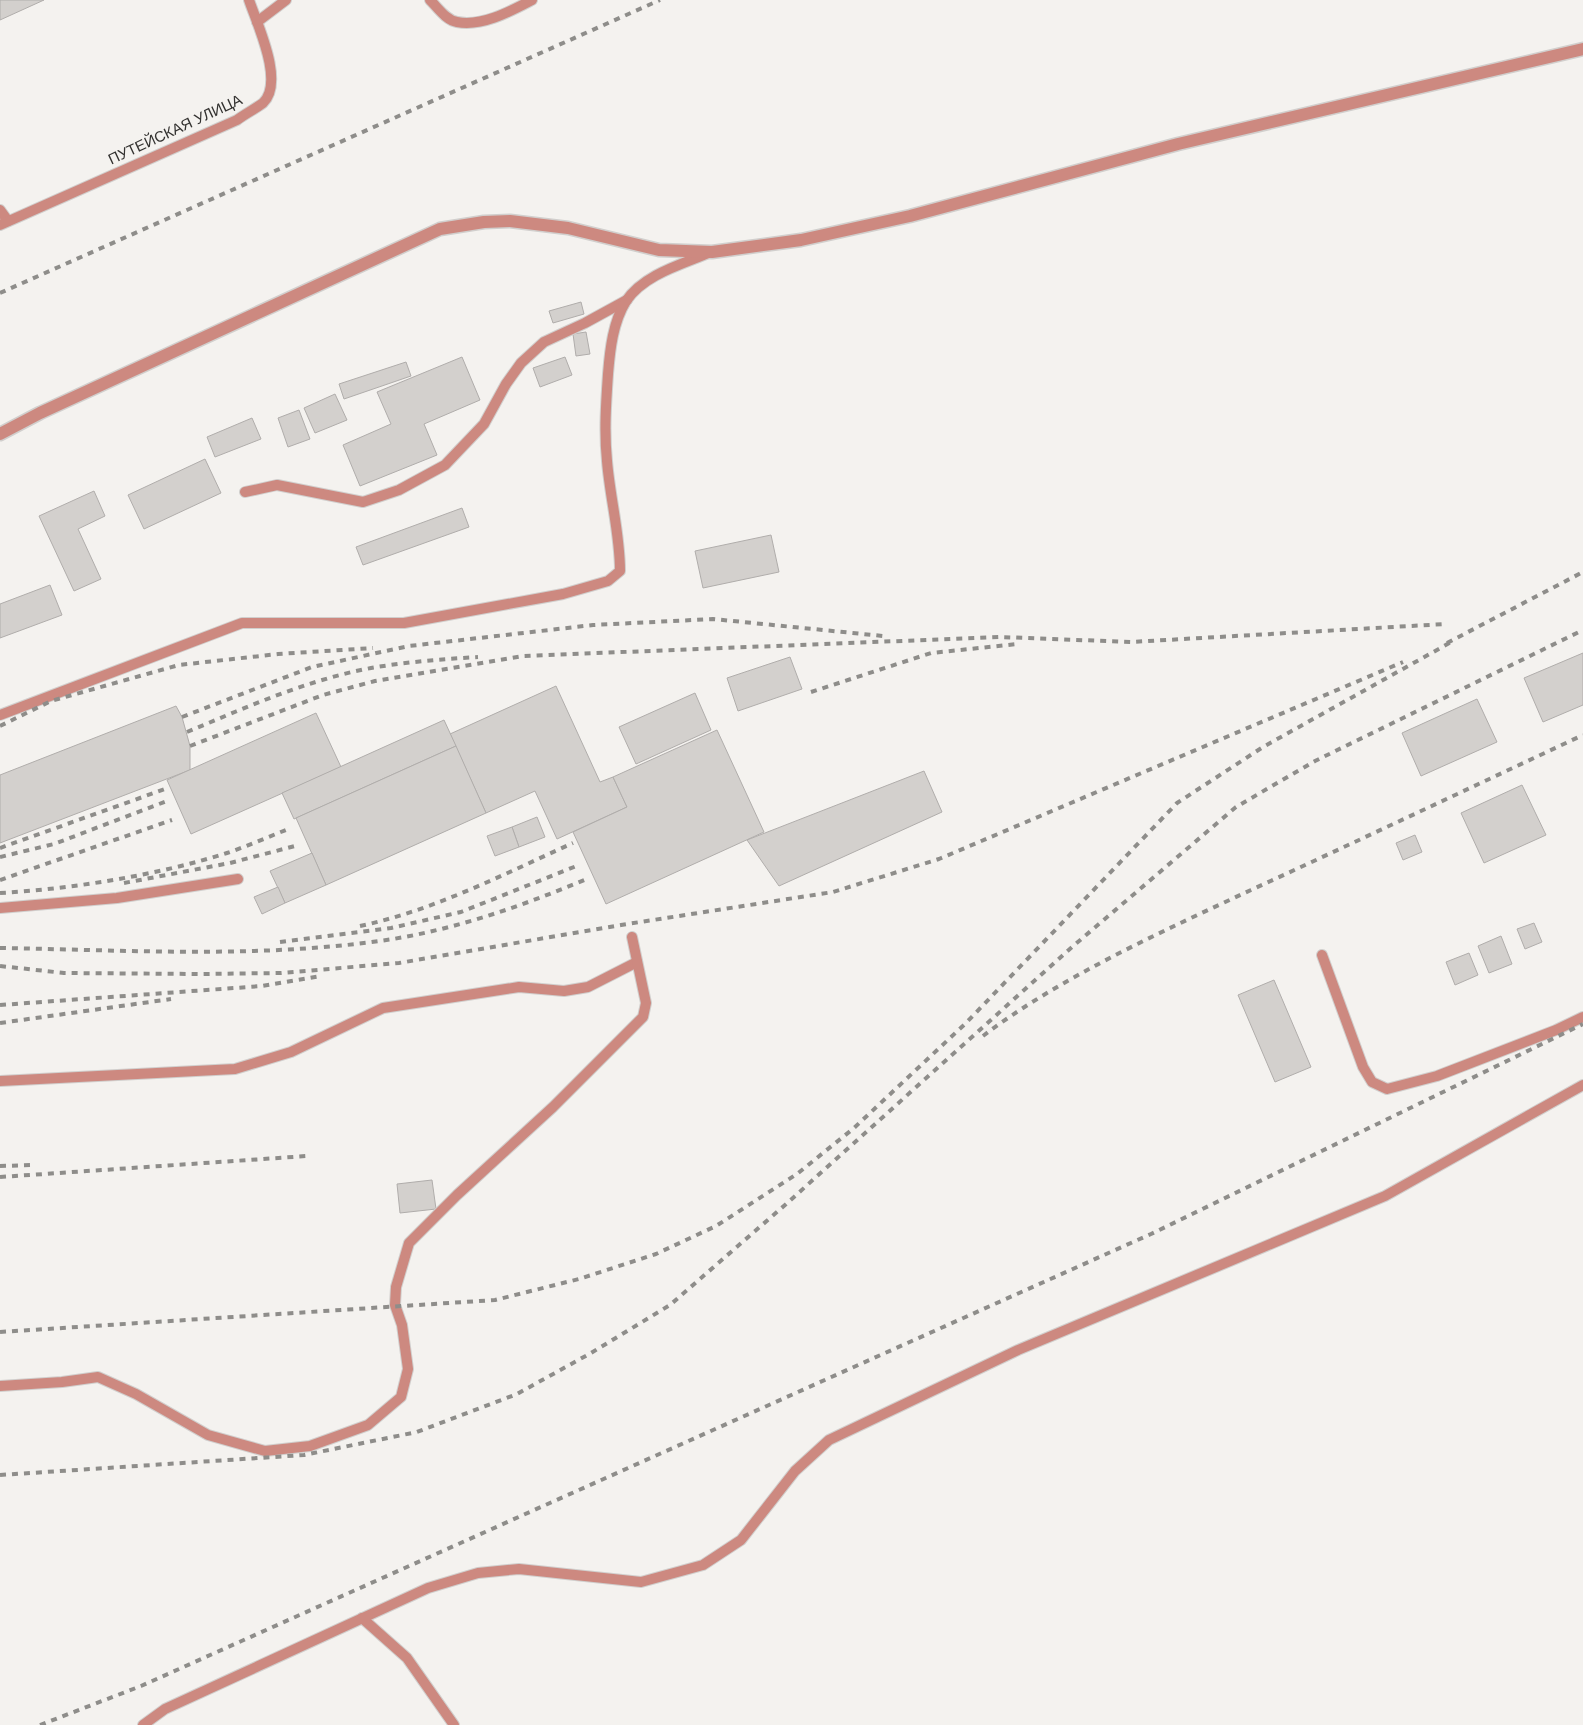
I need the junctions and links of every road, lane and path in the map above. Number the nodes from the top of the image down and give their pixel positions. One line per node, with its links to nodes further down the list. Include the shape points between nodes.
1 (249, 0): 5 (lane, ПУТЕЙСКАЯ УЛИЦА)
2 (286, 0): 5 (lane)
3 (430, 0): 4 (lane, via 456,22 479,22)
4 (532, 0)
5 (257, 22): 8 (lane, ПУТЕЙСКАЯ УЛИЦА, via 270,62 271,87 264,102 237,120)
6 (1583, 48): 9 (street, via 1178,144 910,216 801,240)
7 (0, 210): 8 (lane)
8 (4, 223)
9 (712, 252): 10 (lane, via 651,278); 11 (street, via 659,250 568,228 510,221 440,229)
10 (627, 300): 12 (lane, via 544,342 521,363 484,424 445,464 399,490 363,502 277,486); 13 (lane, via 614,330 608,378 607,462 620,554 620,571 608,581 563,594 404,623 242,623)
11 (0, 434)
12 (246, 492)
13 (0, 715)
14 (238, 879): 15 (lane, via 117,898)
15 (0, 908)
16 (632, 938): 18 (lane)
17 (1322, 955): 19 (lane, via 1362,1067 1372,1082 1388,1089 1437,1076 1556,1030)
18 (637, 962): 20 (lane, via 588,987 564,991 519,987 383,1008 291,1052 235,1069); 22 (lane, via 646,1003 643,1017 409,1243 396,1288 395,1305 402,1325 408,1369 400,1397 368,1425 310,1446 265,1451 208,1435 136,1394 98,1377)
19 (1583, 1016)
20 (0, 1081)
21 (1583, 1086): 23 (lane, via 1385,1196 1018,1350 830,1440 795,1471 741,1540 703,1564 641,1582 519,1569 478,1573 428,1588)
22 (0, 1386)
23 (362, 1618): 24 (lane, via 165,1709); 25 (lane, via 408,1658)
24 (142, 1725)
25 (454, 1725)

